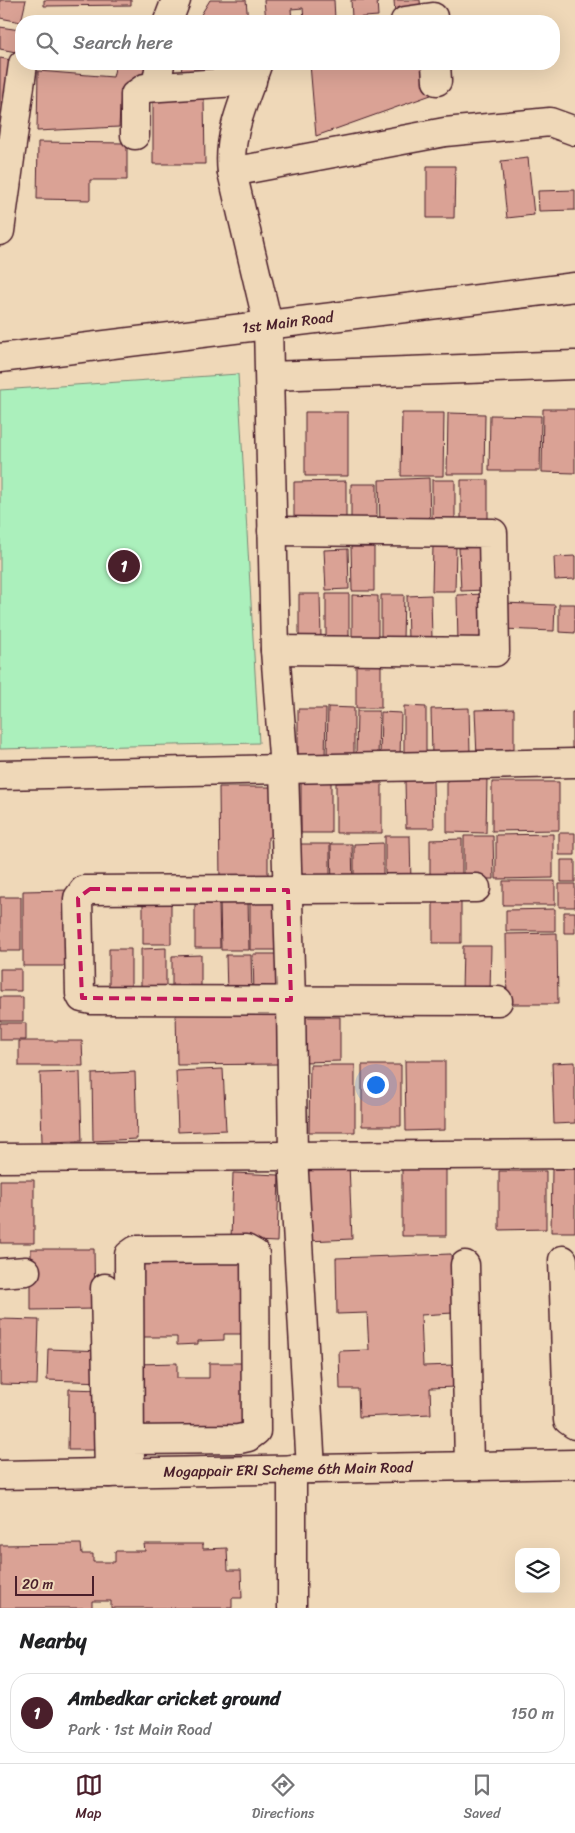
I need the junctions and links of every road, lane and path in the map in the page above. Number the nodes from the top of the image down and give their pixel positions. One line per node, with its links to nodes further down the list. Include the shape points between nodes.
1 (176, 0): 2 (street)
2 (170, 15)
3 (22, 70): 9 (street)
4 (255, 72): 5 (street); 8 (street, via 229,154)
5 (158, 75): 7 (street, via 135,94)
6 (575, 132): 8 (street, via 550,122 445,132)
7 (135, 136)
8 (232, 172): 11 (street)
9 (0, 231)
10 (575, 287): 11 (street, 1st Main Road)
11 (268, 324): 12 (street, 1st Main Road); 14 (street)
12 (0, 358)
13 (575, 365): 14 (street)
14 (270, 376): 15 (street)
15 (272, 531): 16 (street); 16 (street, via 493,533 495,652)
16 (275, 650): 18 (street)
17 (575, 763): 18 (street)
18 (284, 769): 19 (street); 21 (street)
19 (0, 775)
20 (476, 888): 21 (street)
21 (288, 890): 22 (street); 22 (street, via 84,890 78,898 80,994 82,998 92,1000)
22 (291, 1000): 23 (street); 25 (street)
23 (498, 1000)
24 (575, 1154): 25 (street)
25 (293, 1156): 26 (street); 34 (street)
26 (0, 1158)
27 (563, 1260): 30 (street, via 568,1420)
28 (465, 1265): 33 (street)
29 (105, 1288): 35 (street)
30 (575, 1426)
31 (131, 1440): 31 (street, via 129,1255 136,1250 236,1249 246,1249 255,1254 256,1431 239,1439); 35 (street)
32 (575, 1464): 33 (street, Mogappair ERI Scheme 6th Main Road)
33 (469, 1466): 34 (street, Mogappair ERI Scheme 6th Main Road)
34 (301, 1469): 35 (street, Mogappair ERI Scheme 6th Main Road); 37 (street)
35 (120, 1472): 36 (street, Mogappair ERI Scheme 6th Main Road)
36 (0, 1475)
37 (292, 1608)

